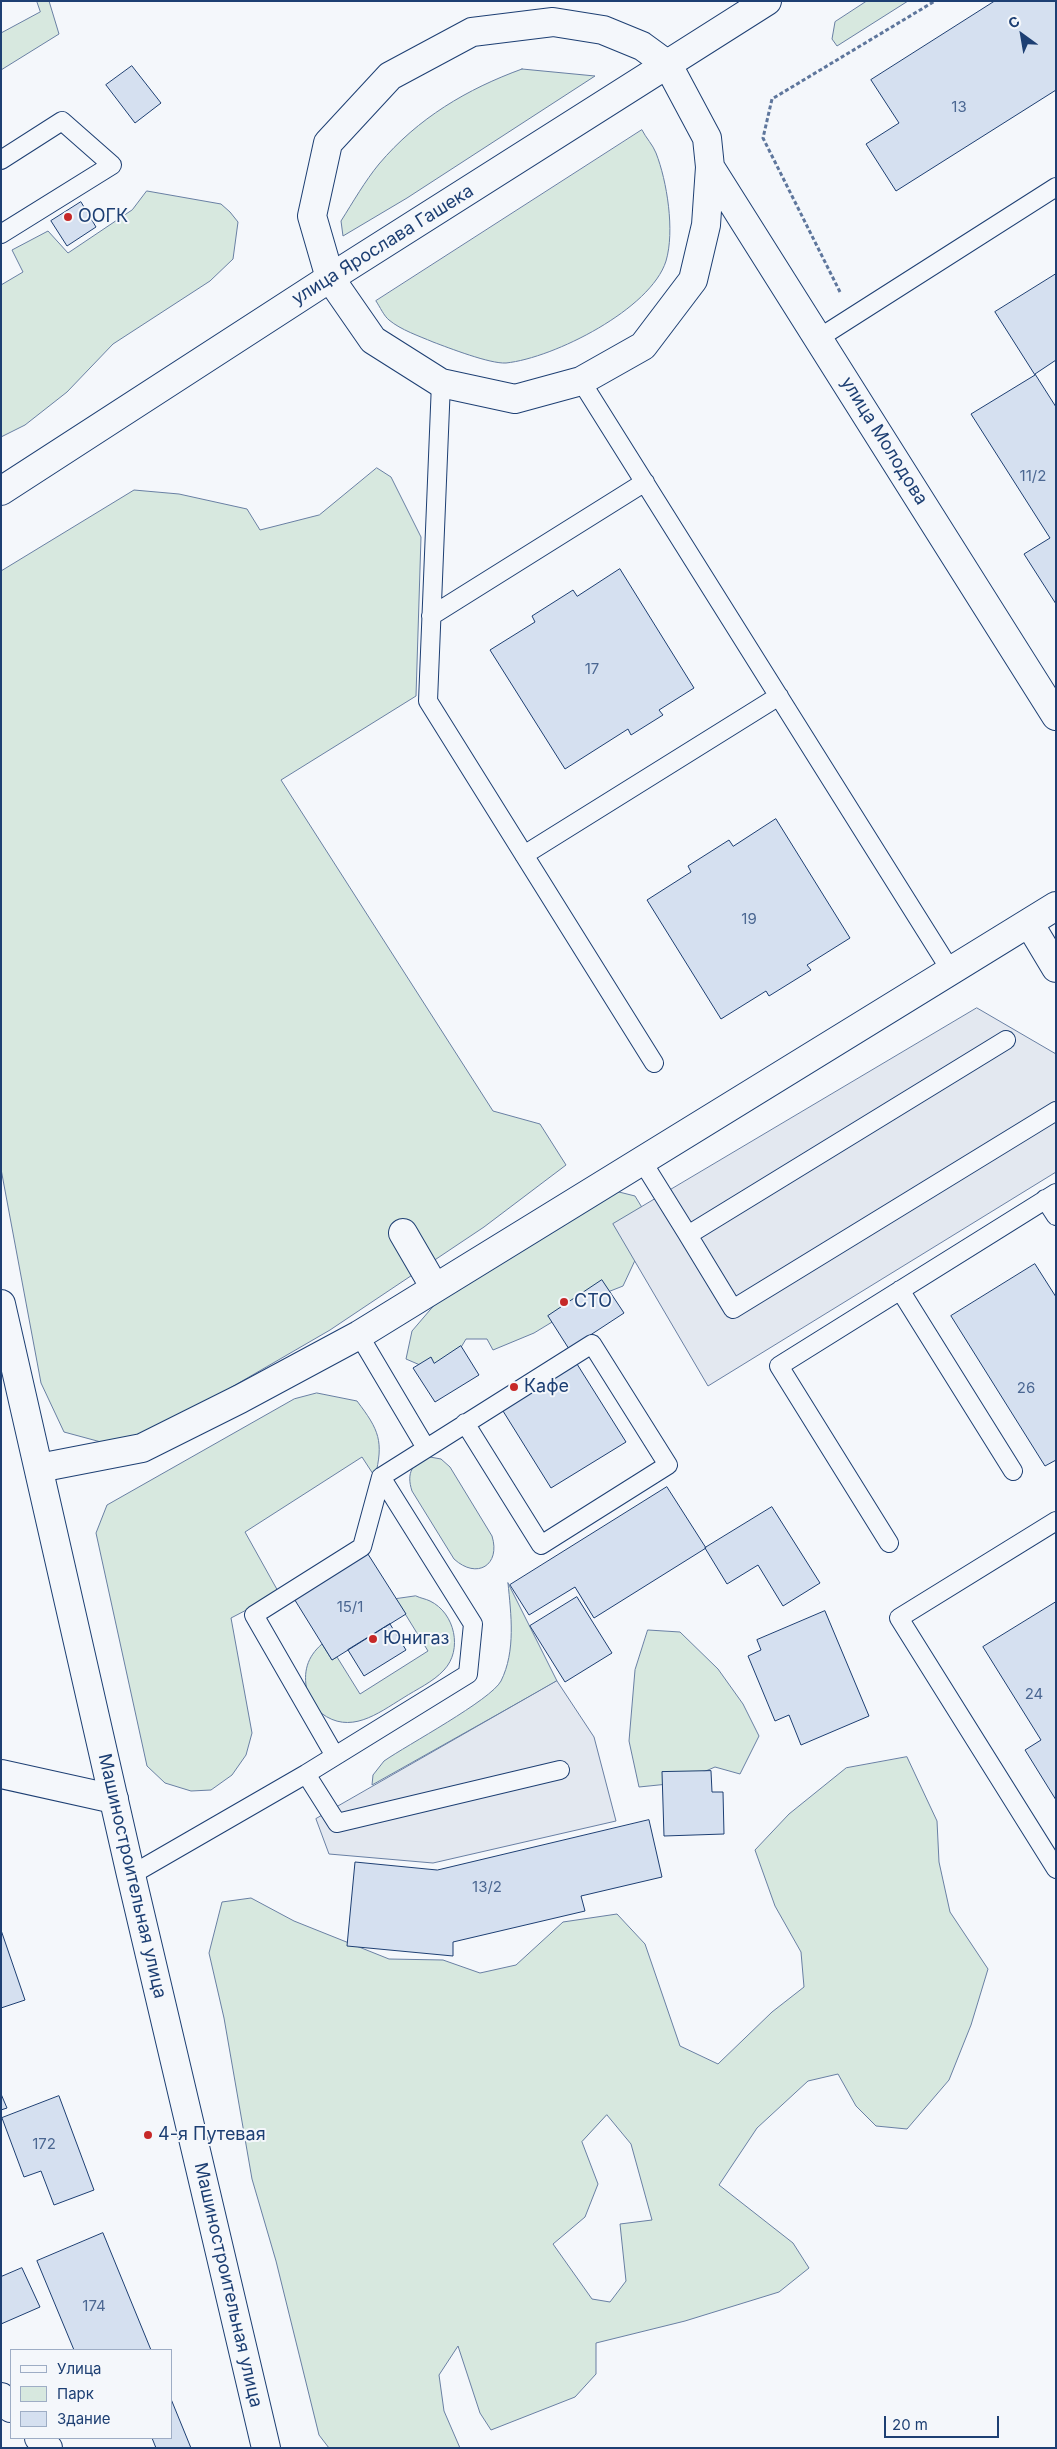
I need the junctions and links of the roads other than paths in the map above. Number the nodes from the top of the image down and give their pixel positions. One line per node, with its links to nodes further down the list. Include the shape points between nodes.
1 (767, 1): 2 (street, улица Ярослава Гашека)
2 (668, 65): 4 (street, via 707,138); 7 (street, улица Ярослава Гашека); 7 (street, via 642,46 603,30 554,22 472,32 390,76 328,143 312,216)
3 (1, 160): 6 (lane, via 62,121 112,165)
4 (710, 167): 8 (street, улица Молодова); 9 (street, via 706,224 693,280 643,346)
5 (1056, 187): 8 (lane)
6 (1, 234)
7 (330, 278): 10 (street, via 373,340); 12 (street, улица Ярослава Гашека)
8 (819, 338): 15 (street, улица Молодова)
9 (581, 380): 10 (street, via 515,400); 11 (lane)
10 (440, 383): 13 (lane)
11 (645, 482): 13 (lane); 14 (lane)
12 (1, 491)
13 (431, 616): 16 (lane, via 428,701)
14 (779, 696): 16 (lane); 20 (lane)
15 (1056, 716)
16 (524, 855): 22 (lane)
17 (1056, 906): 18 (street)
18 (1029, 923): 19 (street); 20 (street)
19 (1056, 968)
20 (950, 971): 24 (street)
21 (1006, 1040): 28 (lane)
22 (654, 1063)
23 (1056, 1111): 28 (lane, via 733,1309)
24 (642, 1161): 28 (lane); 29 (street)
25 (1050, 1196): 26 (lane); 30 (lane)
26 (1056, 1216)
27 (403, 1233): 29 (street)
28 (688, 1235)
29 (435, 1288): 32 (street)
30 (900, 1290): 36 (lane); 39 (lane, via 779,1366)
31 (1, 1304): 35 (street, Машиностроительная улица)
32 (359, 1335): 34 (lane); 35 (street, via 142,1448)
33 (465, 1423): 33 (lane, via 541,1545 668,1465 592,1344); 34 (lane)
34 (426, 1448): 37 (lane)
35 (39, 1468): 44 (street, Машиностроительная улица)
36 (1013, 1471)
37 (381, 1477): 40 (lane, via 362,1547 254,1615); 40 (lane, via 473,1624 468,1674)
38 (1056, 1521): 45 (lane, via 899,1618)
39 (889, 1543)
40 (335, 1756): 43 (lane)
41 (560, 1770): 43 (lane, via 337,1823)
42 (1, 1774): 44 (street)
43 (306, 1774): 46 (lane)
44 (114, 1799): 46 (street, Машиностроительная улица)
45 (1056, 1869)
46 (131, 1875): 49 (street, Машиностроительная улица)
47 (1, 2397): 48 (street)
48 (10, 2407)
49 (266, 2448)

